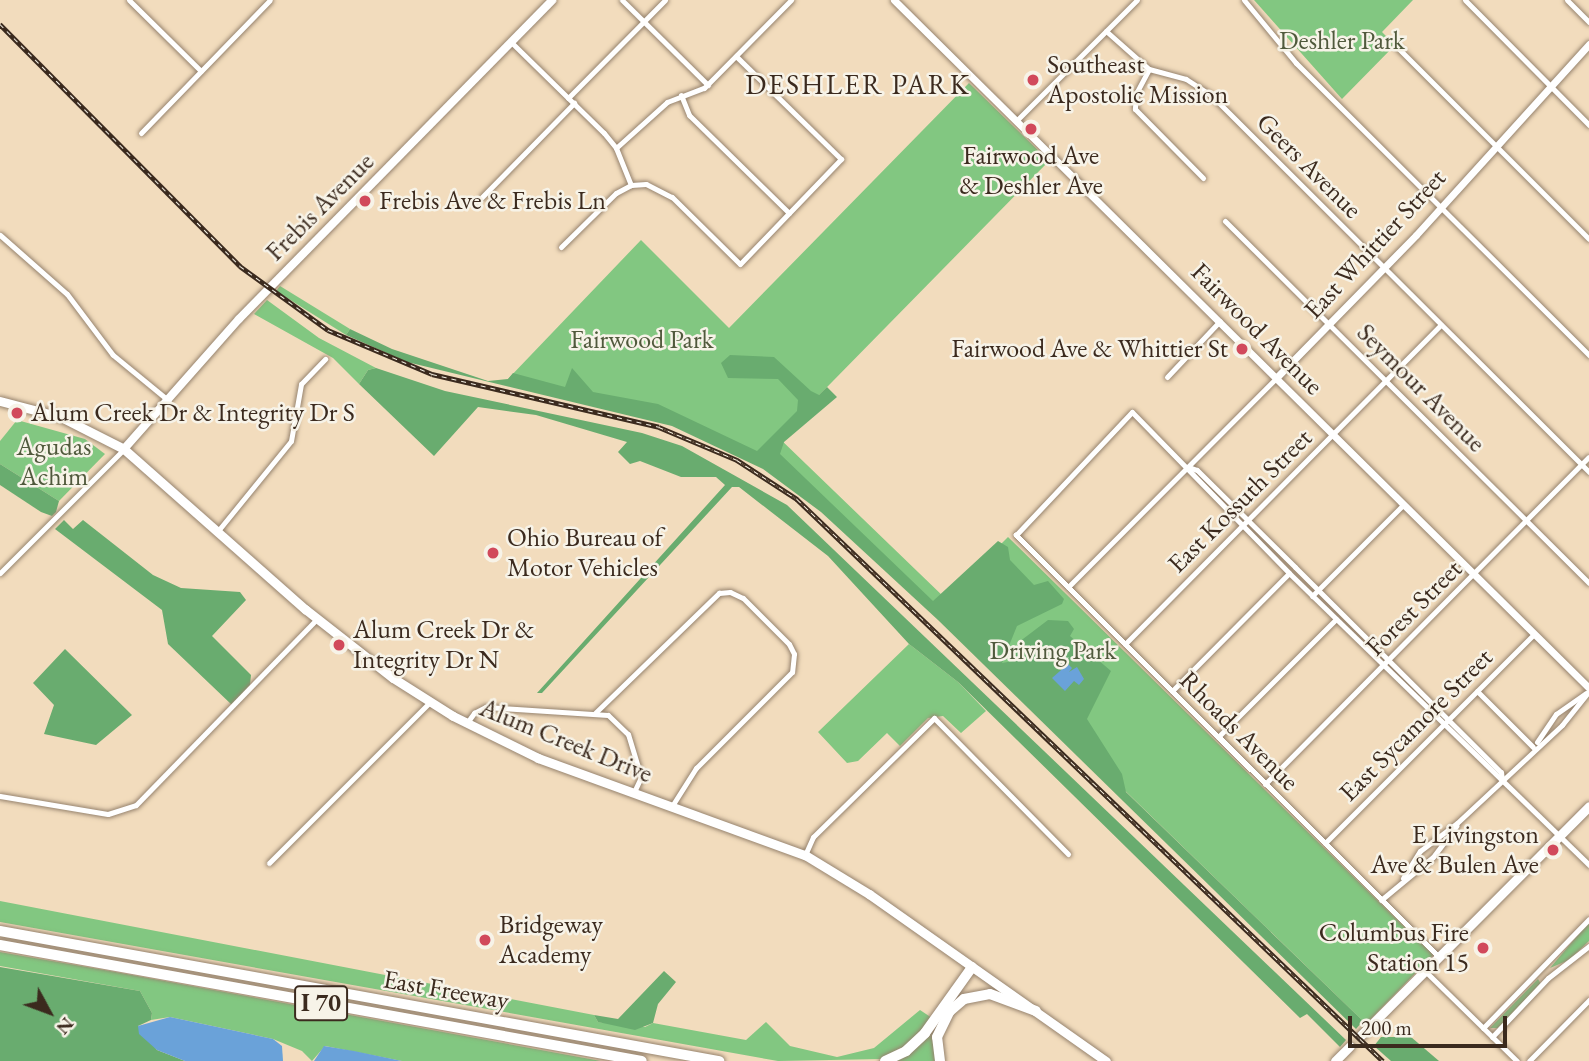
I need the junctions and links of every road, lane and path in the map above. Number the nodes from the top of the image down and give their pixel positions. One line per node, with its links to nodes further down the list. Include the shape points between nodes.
1 (129, 0): 20 (street)
2 (270, 0): 20 (street)
3 (552, 0): 15 (main road, Frebis Avenue)
4 (622, 0): 12 (street)
5 (665, 0): 12 (street)
6 (790, 0): 18 (street)
7 (894, 0): 26 (street, Fairwood Avenue)
8 (1137, 0): 14 (street)
9 (1244, 0): 34 (street, via 1296,63)
10 (1465, 0): 21 (street)
11 (1567, 0): 13 (street)
12 (644, 22): 22 (street); 24 (street)
13 (1589, 22)
14 (1105, 31): 19 (street, Geers Avenue); 26 (street)
15 (511, 41): 24 (street); 50 (main road, Frebis Avenue, via 239,319)
16 (1589, 44): 21 (street, East Whittier Street)
17 (1395, 45): 29 (street)
18 (736, 56): 22 (street); 35 (street, via 841,159)
19 (1149, 69): 31 (street, via 1136,93 1135,109); 40 (street, Geers Avenue, via 1186,79 1211,95)
20 (201, 71): 28 (street)
21 (1548, 84): 27 (street); 29 (street, East Whittier Street)
22 (708, 85): 23 (street)
23 (681, 95): 30 (street); 35 (street, via 689,115)
24 (568, 98): 25 (street)
25 (574, 103): 30 (street); 33 (street)
26 (1016, 121): 41 (street, Fairwood Avenue)
27 (1589, 125)
28 (141, 133)
29 (1494, 145): 34 (street, East Whittier Street); 38 (street)
30 (616, 148): 32 (street)
31 (1203, 178)
32 (631, 185): 35 (street, via 665,191 740,264); 39 (street, via 611,197)
33 (482, 197)
34 (1440, 208): 40 (street, East Whittier Street); 44 (street)
35 (789, 213)
36 (1225, 221): 42 (street, Seymour Avenue)
37 (0, 235): 50 (street, via 67,294 113,355)
38 (1589, 239)
39 (561, 247)
40 (1384, 268): 42 (street, East Whittier Street); 43 (street, Geers Avenue)
41 (1220, 321): 46 (street); 47 (street, Fairwood Avenue)
42 (1329, 324): 47 (street, East Whittier Street); 48 (street, Seymour Avenue)
43 (1441, 325): 48 (street, East Kossuth Street); 54 (street, Geers Avenue)
44 (1589, 355)
45 (325, 359): 61 (street, via 301,384 291,441)
46 (1167, 377)
47 (1276, 378): 51 (street, Fairwood Avenue); 55 (street, East Whittier Street)
48 (1386, 381): 51 (street, East Kossuth Street); 59 (street, Seymour Avenue)
49 (0, 401): 52 (main road, Alum Creek Drive, via 61,417)
50 (169, 401): 52 (main road, Frebis Avenue)
51 (1333, 434): 57 (street, Fairwood Avenue); 58 (street, East Kossuth Street)
52 (124, 449): 61 (main road, Alum Creek Drive); 62 (street)
53 (1589, 457): 54 (street, Forest Street)
54 (1582, 465): 56 (street, Geers Avenue); 59 (street, Forest Street)
55 (1188, 467): 58 (street, via 1197,470); 60 (street); 66 (street, East Whittier Street); 66 (street, Rhoads Avenue, via 1132,412 1017,531 1019,540)
56 (1589, 472)
57 (1404, 504): 64 (street, Fairwood Avenue); 67 (street)
58 (1248, 520): 60 (street, East Kossuth Street); 67 (street)
59 (1527, 521): 64 (street, Forest Street); 65 (street, Seymour Avenue)
60 (1242, 526): 63 (street); 72 (street, East Kossuth Street)
61 (215, 534): 69 (main road, Alum Creek Drive)
62 (0, 573)
63 (1289, 573): 68 (street); 76 (street)
64 (1474, 574): 71 (street, Fairwood Avenue); 73 (street, Forest Street)
65 (1589, 583)
66 (1068, 587): 72 (street, Rhoads Avenue)
67 (1318, 590): 68 (street); 73 (street)
68 (1312, 596): 70 (street)
69 (317, 619): 78 (main road, Alum Creek Drive); 88 (street, via 142,801 123,810 92,812)
70 (1336, 619): 74 (street); 83 (street)
71 (1534, 634): 75 (street, Fairwood Avenue); 77 (street, East Sycamore Street)
72 (1125, 644): 76 (street, Rhoads Avenue)
73 (1389, 660): 74 (street, Forest Street); 80 (street)
74 (1383, 666): 82 (street); 86 (street, Forest Street)
75 (1589, 690): 84 (street, via 1562,725); 84 (street, via 1556,714)
76 (1172, 691): 83 (street, Rhoads Avenue)
77 (1477, 691): 80 (street, East Sycamore Street); 84 (street)
78 (430, 702): 81 (main road, Alum Creek Drive); 96 (street)
79 (595, 713): 81 (street, via 486,707); 87 (street, via 615,718 628,734 641,777); 89 (street, via 719,593 743,598 789,644 795,664 688,778)
80 (1448, 719): 82 (street, East Sycamore Street); 85 (street, via 1501,772)
81 (466, 724): 87 (main road, Alum Creek Drive, via 531,755)
82 (1443, 725): 85 (street, via 1495,778); 93 (street, East Sycamore Street)
83 (1218, 737): 86 (street, Rhoads Avenue)
84 (1533, 747): 85 (street)
85 (1502, 779): 91 (street); 92 (street)
86 (1265, 784): 93 (street, Rhoads Avenue)
87 (634, 792): 89 (main road, Alum Creek Drive)
88 (0, 796)
89 (672, 806): 95 (main road, Alum Creek Drive)
90 (1589, 806): 92 (main road)
91 (1457, 823): 98 (street, via 1433,857); 98 (street, via 1420,851)
92 (1559, 836): 97 (street); 104 (main road)
93 (1325, 843): 99 (street, Rhoads Avenue)
94 (1068, 854): 95 (street, via 934,718 813,837)
95 (805, 855): 105 (main road, Alum Creek Drive)
96 (269, 863)
97 (1589, 865)
98 (1403, 878): 99 (street)
99 (1381, 900): 104 (street, Rhoads Avenue)
100 (1589, 919): 110 (street)
101 (0, 931): 116 (highway, East Freeway / I 70)
102 (0, 945): 115 (highway, East Freeway / I 70)
103 (1589, 946): 112 (street, via 1548,978)
104 (1439, 957): 106 (main road)
105 (972, 967): 108 (main road, Alum Creek Drive); 109 (highway, via 973,976); 117 (highway, via 925,1033 906,1051)
106 (1424, 971): 110 (street); 111 (main road)
107 (1589, 1000): 121 (street)
108 (1036, 1012): 109 (highway, via 990,994 964,999); 119 (main road, Alum Creek Drive)
109 (946, 1015): 118 (highway, via 937,1037)
110 (1483, 1028): 112 (street)
111 (1361, 1035)
112 (1492, 1037): 120 (street)
113 (1350, 1046): 114 (main road)
114 (1341, 1059)
115 (642, 1061)
116 (719, 1061)
117 (885, 1061)
118 (940, 1061)
119 (1106, 1061)
120 (1517, 1061)
121 (1529, 1061)

